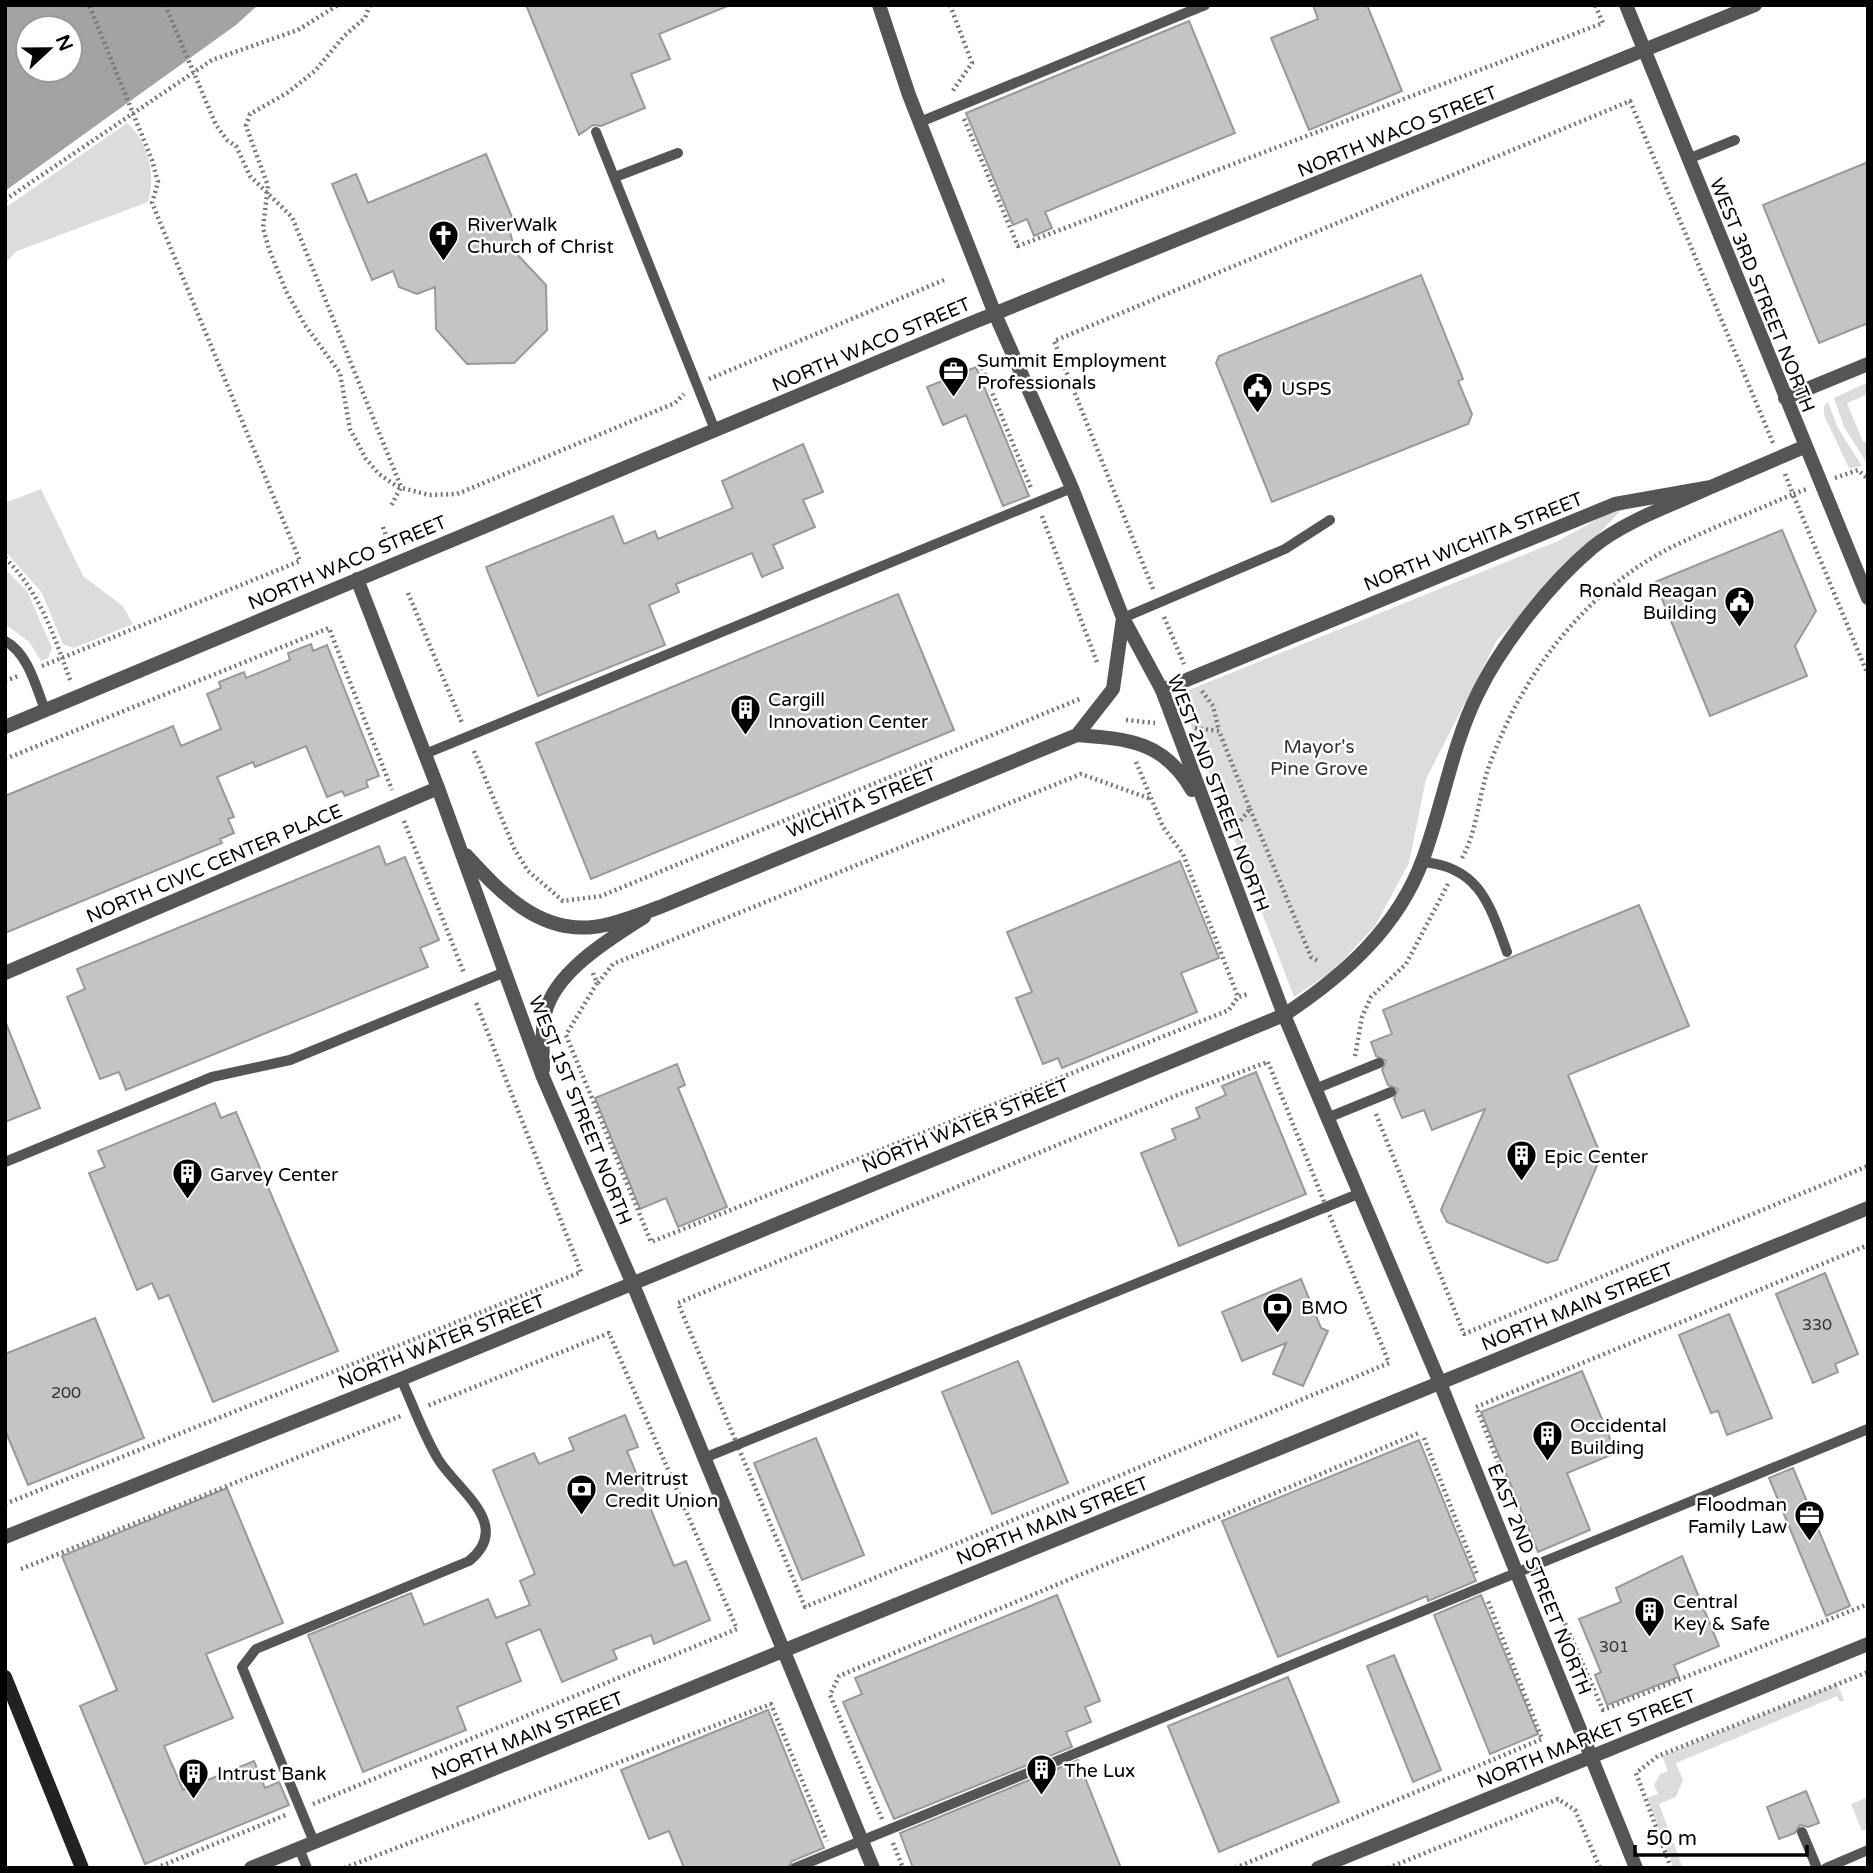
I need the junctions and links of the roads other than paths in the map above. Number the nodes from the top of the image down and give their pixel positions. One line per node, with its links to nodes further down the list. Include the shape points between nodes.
1 (879, 5): 6 (street, WEST 2ND STREET NORTH)
2 (1205, 5): 6 (lane)
3 (1626, 5): 5 (street, WEST 3RD STREET NORTH)
4 (1755, 5): 5 (street, NORTH WACO STREET)
5 (1645, 52): 10 (street, WEST 3RD STREET NORTH); 12 (street, NORTH WACO STREET)
6 (920, 122): 12 (street, WEST 2ND STREET NORTH)
7 (596, 132): 11 (lane)
8 (1735, 140): 10 (lane)
9 (678, 153): 11 (lane)
10 (1688, 159): 14 (street, WEST 3RD STREET NORTH)
11 (615, 177): 15 (lane)
12 (995, 314): 15 (street, NORTH WACO STREET); 18 (street, WEST 2ND STREET NORTH)
13 (1868, 364): 14 (street)
14 (1785, 398): 16 (street, WEST 3RD STREET NORTH)
15 (715, 430): 20 (street, NORTH WACO STREET)
16 (1804, 447): 17 (street, NORTH WICHITA STREET); 21 (street, WEST 3RD STREET NORTH)
17 (1711, 487): 24 (street, NORTH WICHITA STREET, via 1615,504); 32 (street, NORTH WATER STREET, via 1594,547 1522,626 1468,715)
18 (1072, 488): 22 (street, WEST 2ND STREET NORTH); 28 (lane)
19 (1330, 520): 22 (lane, via 1285,549)
20 (357, 579): 25 (street, NORTH WACO STREET); 28 (street, WEST 1ST STREET NORTH)
21 (1868, 598)
22 (1123, 618): 24 (street, WEST 2ND STREET NORTH); 27 (street, via 1113,689)
23 (5, 641): 25 (lane, via 15,646 30,671)
24 (1162, 690): 30 (street, WEST 2ND STREET NORTH)
25 (45, 710): 26 (street, NORTH WACO STREET)
26 (5, 727)
27 (1077, 735): 30 (street, via 1127,739 1158,751 1186,780); 33 (street, WICHITA STREET)
28 (425, 754): 29 (street, WEST 1ST STREET NORTH)
29 (438, 788): 31 (street, WEST 1ST STREET NORTH); 36 (street, NORTH CIVIC CENTER PLACE)
30 (1207, 815): 37 (street, WEST 2ND STREET NORTH)
31 (461, 849): 33 (street, via 514,902 561,927 594,927); 35 (street, WEST 1ST STREET NORTH)
32 (1422, 862): 34 (lane, via 1457,869 1472,880 1488,904); 37 (street, NORTH WATER STREET, via 1385,929 1331,984)
33 (660, 908): 39 (street, via 604,942 555,991 545,1013)
34 (1507, 952)
35 (505, 972): 39 (street, WEST 1ST STREET NORTH); 43 (lane, via 290,1060 212,1077)
36 (5, 973)
37 (1284, 1016): 40 (street, WEST 2ND STREET NORTH); 46 (street, NORTH WATER STREET)
38 (1379, 1063): 40 (lane)
39 (543, 1077): 46 (street, WEST 1ST STREET NORTH)
40 (1315, 1089): 42 (street, WEST 2ND STREET NORTH)
41 (1391, 1092): 42 (lane)
42 (1327, 1118): 44 (street, WEST 2ND STREET NORTH)
43 (5, 1162)
44 (1358, 1194): 48 (street, WEST 2ND STREET NORTH); 50 (lane)
45 (1868, 1208): 48 (street, NORTH MAIN STREET)
46 (632, 1282): 47 (street, NORTH WATER STREET); 50 (street, WEST 1ST STREET NORTH)
47 (401, 1379): 51 (street, NORTH WATER STREET); 59 (lane, via 438,1459 480,1510 487,1532 482,1551 469,1561 256,1649 242,1667)
48 (1440, 1383): 52 (street, EAST 2ND STREET NORTH); 54 (street, NORTH MAIN STREET)
49 (1868, 1429): 52 (lane)
50 (704, 1458): 54 (street, WEST 1ST STREET NORTH)
51 (5, 1537)
52 (1516, 1572): 56 (street, EAST 2ND STREET NORTH); 58 (lane)
53 (1868, 1644): 56 (street, NORTH MARKET STREET)
54 (785, 1649): 58 (street, WEST 1ST STREET NORTH); 59 (street, NORTH MAIN STREET)
55 (5, 1677): 62 (main road)
56 (1591, 1757): 67 (street, NORTH MARKET STREET); 68 (street, EAST 2ND STREET NORTH)
57 (1802, 1832): 69 (lane)
58 (862, 1840): 65 (lane); 66 (street, WEST 1ST STREET NORTH)
59 (314, 1842): 60 (street, NORTH MAIN STREET)
60 (299, 1848): 63 (street, NORTH MAIN STREET); 64 (lane)
61 (1868, 1850): 70 (lane)
62 (82, 1868)
63 (251, 1868)
64 (307, 1868)
65 (795, 1868)
66 (873, 1868)
67 (1318, 1868)
68 (1636, 1868)
69 (1817, 1868)
70 (1826, 1868)

